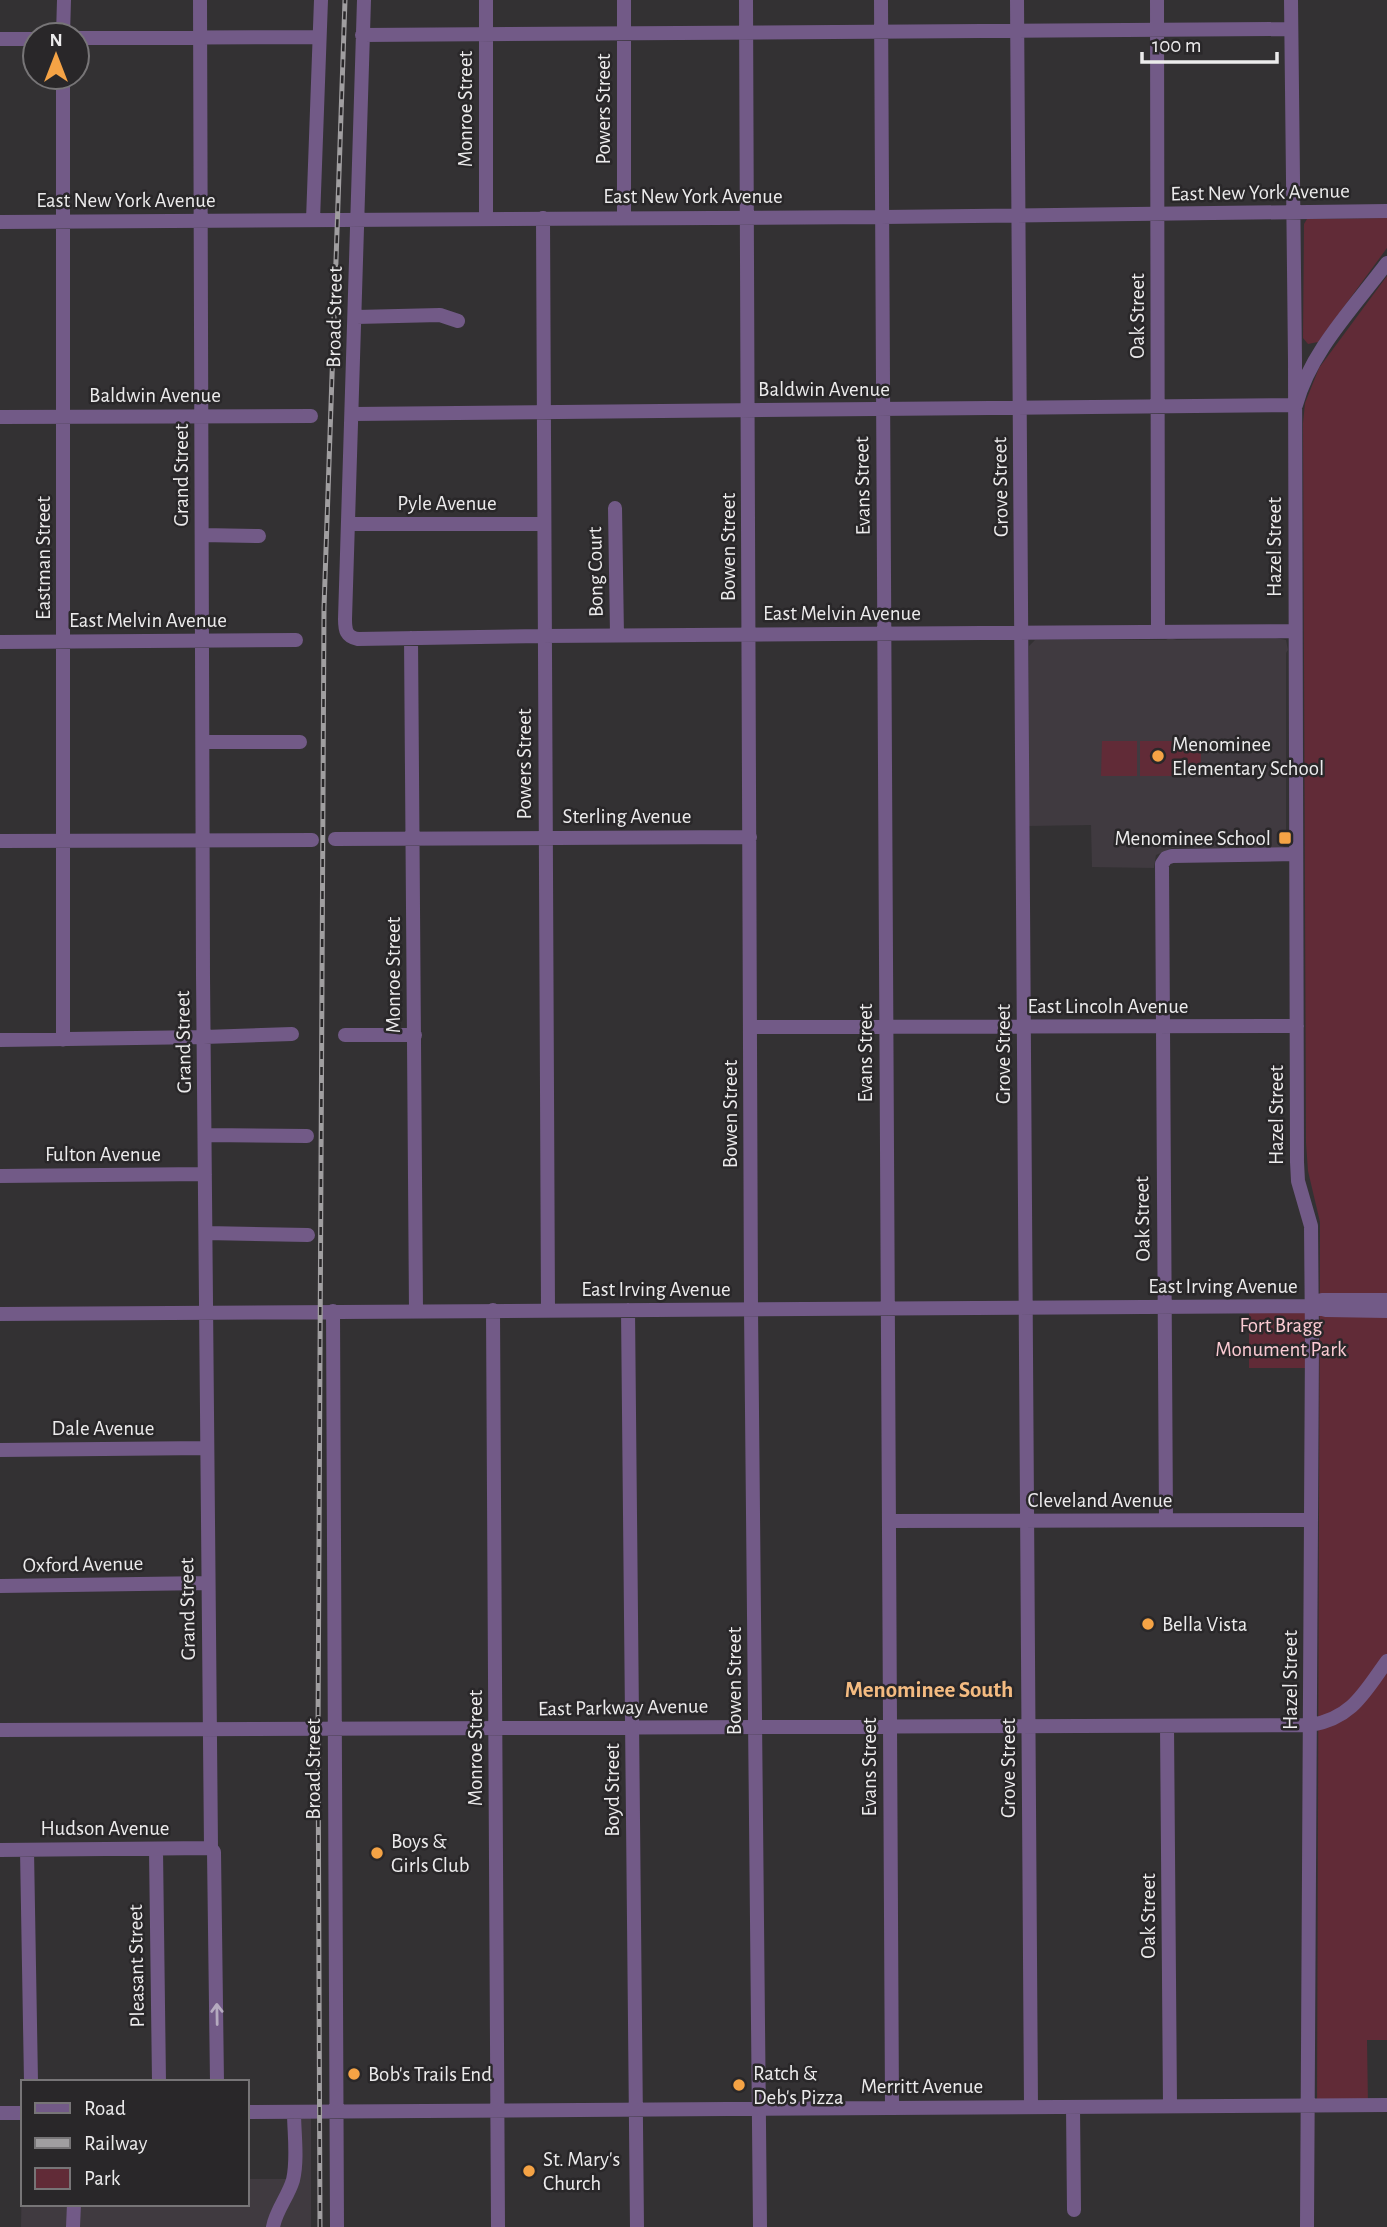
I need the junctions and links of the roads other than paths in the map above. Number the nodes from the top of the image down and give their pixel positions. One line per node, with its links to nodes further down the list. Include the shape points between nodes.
1 (64, 0): 12 (street)
2 (200, 0): 21 (street, Grand Street)
3 (321, 0): 22 (street)
4 (364, 0): 20 (street, Broad Street)
5 (486, 0): 18 (street, Monroe Street)
6 (624, 0): 19 (street, Powers Street)
7 (746, 0): 17 (street, Bowen Street)
8 (881, 0): 16 (street, Evans Street)
9 (1017, 0): 15 (street, Grove Street)
10 (1157, 0): 13 (street, Oak Street)
11 (1291, 0): 14 (street, Hazel Street)
12 (63, 21)
13 (1157, 29): 14 (street); 15 (street); 30 (street, Oak Street)
14 (1291, 29): 28 (street, Hazel Street)
15 (1017, 30): 16 (street); 29 (street, Grove Street)
16 (881, 32): 17 (street); 32 (street, Evans Street)
17 (746, 33): 19 (street); 31 (street, Bowen Street)
18 (486, 34): 19 (street); 20 (street); 33 (street, Monroe Street)
19 (624, 34): 35 (street, Powers Street)
20 (362, 35): 38 (street, Broad Street)
21 (200, 37): 22 (street); 23 (street); 36 (street, Grand Street)
22 (319, 37): 37 (street)
23 (91, 38)
24 (0, 39): 25 (street)
25 (21, 39)
26 (63, 91): 39 (street, Eastman Street)
27 (1387, 211): 28 (street, East New York Avenue)
28 (1293, 212): 30 (street, East New York Avenue); 44 (street, Hazel Street)
29 (1020, 214): 30 (street, East New York Avenue); 32 (street, East New York Avenue); 46 (street, Grove Street)
30 (1158, 214): 45 (street, Oak Street)
31 (748, 217): 32 (street, East New York Avenue); 35 (street, East New York Avenue); 48 (street, Bowen Street)
32 (882, 217): 47 (street, Evans Street)
33 (486, 218): 34 (street, East New York Avenue); 38 (street, East New York Avenue)
34 (543, 218): 35 (street, East New York Avenue); 50 (street, Powers Street)
35 (624, 218)
36 (201, 220): 37 (street, East New York Avenue); 39 (street, East New York Avenue); 51 (street, Grand Street)
37 (313, 220): 38 (street, East New York Avenue)
38 (358, 220): 42 (street, Broad Street)
39 (64, 221): 40 (street, East New York Avenue); 52 (street, Eastman Street)
40 (0, 222)
41 (1387, 263): 44 (street, via 1313,362)
42 (356, 317): 43 (street, via 440,315); 49 (street, Broad Street)
43 (458, 321)
44 (1296, 405): 45 (street, Baldwin Avenue); 60 (street, Hazel Street)
45 (1158, 408): 46 (street, Baldwin Avenue); 61 (street, Oak Street)
46 (1020, 409): 47 (street, Baldwin Avenue); 62 (street, Grove Street)
47 (883, 410): 48 (street, Baldwin Avenue); 64 (street, Evans Street)
48 (748, 411): 50 (street, Baldwin Avenue); 63 (street, Bowen Street)
49 (353, 414): 50 (street, Baldwin Avenue); 56 (street, Broad Street)
50 (544, 414): 57 (street, Powers Street)
51 (201, 415): 52 (street, Baldwin Avenue); 53 (street, Baldwin Avenue); 58 (street, Grand Street)
52 (64, 416): 54 (street, Baldwin Avenue); 72 (street, Eastman Street)
53 (311, 416)
54 (0, 417)
55 (615, 508): 66 (street, Bong Court)
56 (349, 524): 57 (street, Pyle Avenue); 65 (street, Broad Street)
57 (544, 524): 67 (street, Powers Street)
58 (202, 535): 59 (street); 70 (street, Grand Street)
59 (259, 536)
60 (1295, 631): 61 (street, East Melvin Avenue); 83 (street, Hazel Street)
61 (1158, 632): 62 (street, East Melvin Avenue)
62 (1022, 633): 64 (street, East Melvin Avenue); 87 (street, Grove Street)
63 (749, 634): 64 (street, East Melvin Avenue); 66 (street, East Melvin Avenue); 75 (street, Bowen Street)
64 (885, 634): 84 (street, Evans Street)
65 (348, 635): 68 (street, East Melvin Avenue, via 358,639)
66 (617, 635): 67 (street, East Melvin Avenue)
67 (544, 636): 68 (street, East Melvin Avenue); 76 (street, Powers Street)
68 (411, 638): 79 (street, Monroe Street)
69 (296, 640): 70 (street, East Melvin Avenue)
70 (202, 641): 72 (street, East Melvin Avenue); 73 (street, Grand Street)
71 (0, 642): 72 (street, East Melvin Avenue)
72 (64, 642): 80 (street, Eastman Street)
73 (203, 742): 74 (street); 81 (street, Grand Street)
74 (300, 742)
75 (750, 837): 76 (street, Sterling Avenue); 86 (street, Bowen Street)
76 (545, 838): 79 (street, Sterling Avenue); 108 (street, Powers Street)
77 (312, 839): 81 (street)
78 (335, 839): 79 (street, Sterling Avenue)
79 (413, 839): 91 (street, Monroe Street)
80 (64, 840): 81 (street); 82 (street); 94 (street, Eastman Street)
81 (203, 840): 92 (street, Grand Street)
82 (0, 841)
83 (1296, 855): 85 (street, Hazel Street); 88 (street, Oak Street, via 1176,856 1162,864)
84 (886, 1026): 86 (street, East Lincoln Avenue); 87 (street, East Lincoln Avenue); 105 (street, Evans Street)
85 (1297, 1026): 88 (street, East Lincoln Avenue); 102 (street, Hazel Street, via 1297,1162 1311,1226)
86 (751, 1027): 106 (street, Bowen Street)
87 (1024, 1027): 88 (street, East Lincoln Avenue); 103 (street, Grove Street)
88 (1162, 1027): 104 (street, Oak Street)
89 (292, 1034): 92 (street)
90 (345, 1035): 91 (street)
91 (415, 1035): 112 (street, Monroe Street)
92 (204, 1037): 94 (street); 95 (street, Grand Street)
93 (0, 1040): 94 (street)
94 (63, 1040)
95 (205, 1135): 96 (street); 97 (street, Grand Street)
96 (307, 1136)
97 (205, 1174): 98 (street, Fulton Avenue); 99 (street, Grand Street)
98 (0, 1176)
99 (206, 1233): 100 (street); 110 (street, Grand Street)
100 (308, 1235)
101 (1387, 1300): 102 (street, East Irving Avenue, via 1322,1300)
102 (1311, 1306): 104 (street, East Irving Avenue); 113 (street, East Irving Avenue); 118 (street, Hazel Street)
103 (1025, 1307): 104 (street, East Irving Avenue); 105 (street, East Irving Avenue); 120 (street, Grove Street)
104 (1164, 1307): 117 (street, Oak Street)
105 (888, 1308): 106 (street, East Irving Avenue); 119 (street, Evans Street)
106 (751, 1309): 109 (street, East Irving Avenue); 125 (street, Bowen Street)
107 (493, 1310): 108 (street, East Irving Avenue); 112 (street, East Irving Avenue); 130 (street, Monroe Street)
108 (548, 1310): 109 (street, East Irving Avenue)
109 (628, 1310): 131 (street, Boyd Street)
110 (207, 1311): 111 (street, East Irving Avenue); 114 (street, East Irving Avenue); 115 (street, Grand Street)
111 (332, 1311): 112 (street, East Irving Avenue); 133 (street, Broad Street)
112 (416, 1311)
113 (1387, 1311)
114 (0, 1314)
115 (207, 1448): 116 (street, Dale Avenue); 121 (street, Grand Street)
116 (0, 1450)
117 (1166, 1520): 118 (street, Cleveland Avenue); 120 (street, Cleveland Avenue)
118 (1311, 1520): 124 (street, Hazel Street)
119 (889, 1521): 120 (street, Cleveland Avenue); 126 (street, Evans Street)
120 (1027, 1521): 128 (street, Grove Street)
121 (208, 1583): 122 (street, Oxford Avenue); 129 (street, Grand Street)
122 (0, 1586)
123 (1387, 1661): 124 (street, East Parkway Avenue, via 1348,1710)
124 (1311, 1725): 127 (street, East Parkway Avenue); 141 (street, Hazel Street)
125 (755, 1726): 126 (street, East Parkway Avenue); 131 (street, East Parkway Avenue); 147 (street, Bowen Street)
126 (890, 1726): 128 (street, East Parkway Avenue); 143 (street, Evans Street)
127 (1167, 1726): 128 (street, East Parkway Avenue); 144 (street, Oak Street)
128 (1028, 1727): 145 (street, Grove Street)
129 (210, 1728): 132 (street, East Parkway Avenue); 133 (street, East Parkway Avenue); 134 (street, Grand Street)
130 (496, 1729): 131 (street, East Parkway Avenue); 133 (street, East Parkway Avenue); 148 (street, Monroe Street)
131 (633, 1729): 149 (street, Boyd Street)
132 (0, 1730)
133 (334, 1730): 150 (street, Broad Street)
134 (211, 1848): 137 (street, Hudson Avenue); 140 (street, Grand Street, one-way to 134)
135 (0, 1850): 136 (street, Hudson Avenue)
136 (27, 1850): 137 (street, Hudson Avenue); 138 (street)
137 (156, 1850): 139 (street, Pleasant Street)
138 (31, 2080)
139 (159, 2080)
140 (218, 2080)
141 (1308, 2105): 142 (street, Merritt Avenue); 144 (street, Merritt Avenue); 163 (street, Hazel Street)
142 (1387, 2105)
143 (892, 2106): 145 (street, Merritt Avenue); 147 (street, Merritt Avenue)
144 (1170, 2106): 146 (street, Merritt Avenue)
145 (1031, 2107): 146 (street, Merritt Avenue)
146 (1073, 2107): 156 (street)
147 (760, 2108): 149 (street, Merritt Avenue); 162 (street, Bowen Street)
148 (497, 2109): 149 (street, Merritt Avenue); 150 (street, Merritt Avenue); 160 (street, Monroe Street)
149 (636, 2110): 161 (street, Boyd Street)
150 (337, 2111): 152 (street, Merritt Avenue); 159 (street, Broad Street)
151 (248, 2112): 152 (street, Merritt Avenue)
152 (294, 2112): 158 (street, via 295,2170)
153 (0, 2113): 154 (street)
154 (21, 2113)
155 (74, 2206): 157 (street)
156 (1074, 2210)
157 (73, 2227)
158 (273, 2227)
159 (337, 2227)
160 (498, 2227)
161 (637, 2227)
162 (760, 2227)
163 (1307, 2227)

